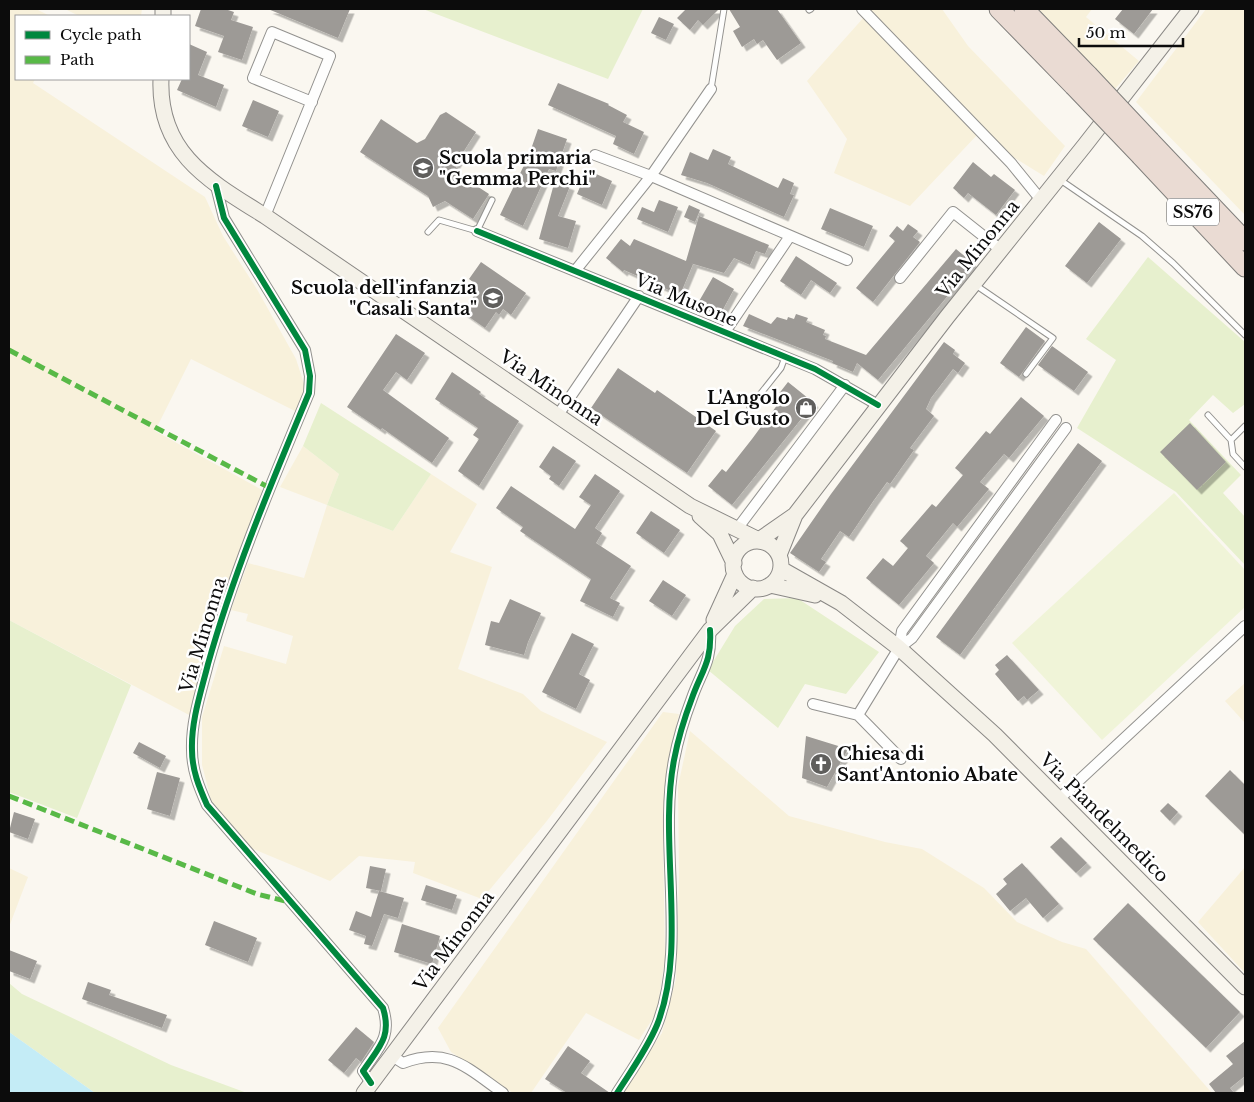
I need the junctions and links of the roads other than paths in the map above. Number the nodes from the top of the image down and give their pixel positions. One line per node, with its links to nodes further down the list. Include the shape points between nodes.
1 (724, 9): 8 (lane)
2 (862, 9): 16 (street, via 1011,163)
3 (999, 9): 6 (highway, SS76)
4 (1024, 9): 6 (highway, SS76)
5 (1190, 9): 13 (main road, Via Minonna)
6 (1081, 81): 10 (highway, SS76, bridge)
7 (161, 86): 14 (main road, Via Minonna, via 165,118 175,143 190,163)
8 (710, 89): 12 (street)
9 (312, 102): 9 (street, via 330,56 272,32 253,78); 17 (street)
10 (1146, 148): 21 (highway, SS76); 24 (highway, SS76)
11 (594, 155): 12 (street)
12 (651, 176): 20 (street); 25 (street)
13 (1059, 179): 16 (main road, Via Minonna); 30 (lane, via 1142,236)
14 (216, 186): 17 (main road, Via Minonna); 61 (street, Via Minonna, via 224,218 305,350 310,376 309,393 248,541 216,635 198,704 192,750 196,780 206,805 383,1008 388,1023 384,1041 363,1071)
15 (492, 200): 18 (lane)
16 (1041, 200): 22 (main road, Via Minonna)
17 (265, 216): 36 (main road, Via Minonna)
18 (478, 231): 19 (lane, via 439,220); 25 (street, Via Musone)
19 (428, 232)
20 (790, 236): 23 (street); 29 (street)
21 (1245, 241)
22 (1001, 250): 26 (street, via 953,212); 27 (main road, Via Minonna)
23 (847, 260)
24 (1245, 267)
25 (575, 271): 28 (street, Via Musone)
26 (900, 278)
27 (974, 284): 32 (lane, via 1052,338); 34 (main road, Via Minonna)
28 (638, 296): 29 (street, Via Musone); 36 (street)
29 (725, 332): 31 (street, Via Musone)
30 (1245, 335)
31 (785, 357): 33 (street, Via Musone); 35 (lane, via 781,368)
32 (1026, 374)
33 (845, 385): 34 (street, Via Musone); 45 (street)
34 (878, 405): 44 (main road, Via Minonna)
35 (750, 407)
36 (558, 415): 43 (main road, Via Minonna)
37 (1208, 415): 41 (lane)
38 (1056, 420): 54 (street, via 902,631)
39 (1245, 426): 41 (lane)
40 (1066, 428): 54 (street, via 912,638)
41 (1231, 440): 42 (lane, via 1232,454)
42 (1245, 467)
43 (690, 506): 45 (main road, Via Minonna); 48 (main road, Via Minonna, via 720,534)
44 (795, 515): 46 (main road, Via Minonna); 47 (main road, Via Minonna)
45 (737, 529): 46 (main road, Via Minonna)
46 (759, 540): 47 (main road, Via Minonna, via 771,545); 48 (main road, Via Minonna, via 742,546)
47 (780, 562): 49 (main road, Via Minonna, via 779,575); 51 (main road, Via Piandelmedico)
48 (734, 568): 50 (main road, Via Minonna, via 745,585); 53 (main road, Via Minonna)
49 (770, 585): 50 (main road); 51 (main road, Via Piandelmedico, via 802,590)
50 (753, 588): 53 (main road, Via Minonna)
51 (841, 603): 54 (main road, Via Piandelmedico)
52 (1245, 626): 58 (street)
53 (710, 630): 60 (main road, Via Minonna); 63 (street, via 710,657 682,724 673,762 669,804 671,957 667,991 657,1024)
54 (899, 648): 56 (street); 58 (main road, Via Piandelmedico, via 995,735)
55 (813, 704): 56 (street)
56 (858, 715): 57 (street)
57 (901, 759)
58 (1059, 799): 59 (main road, Via Piandelmedico)
59 (1245, 987)
60 (392, 1056): 61 (main road, Via Minonna); 62 (street, via 403,1063 420,1056 442,1056 464,1066)
61 (368, 1088)
62 (503, 1093)
63 (616, 1093)

